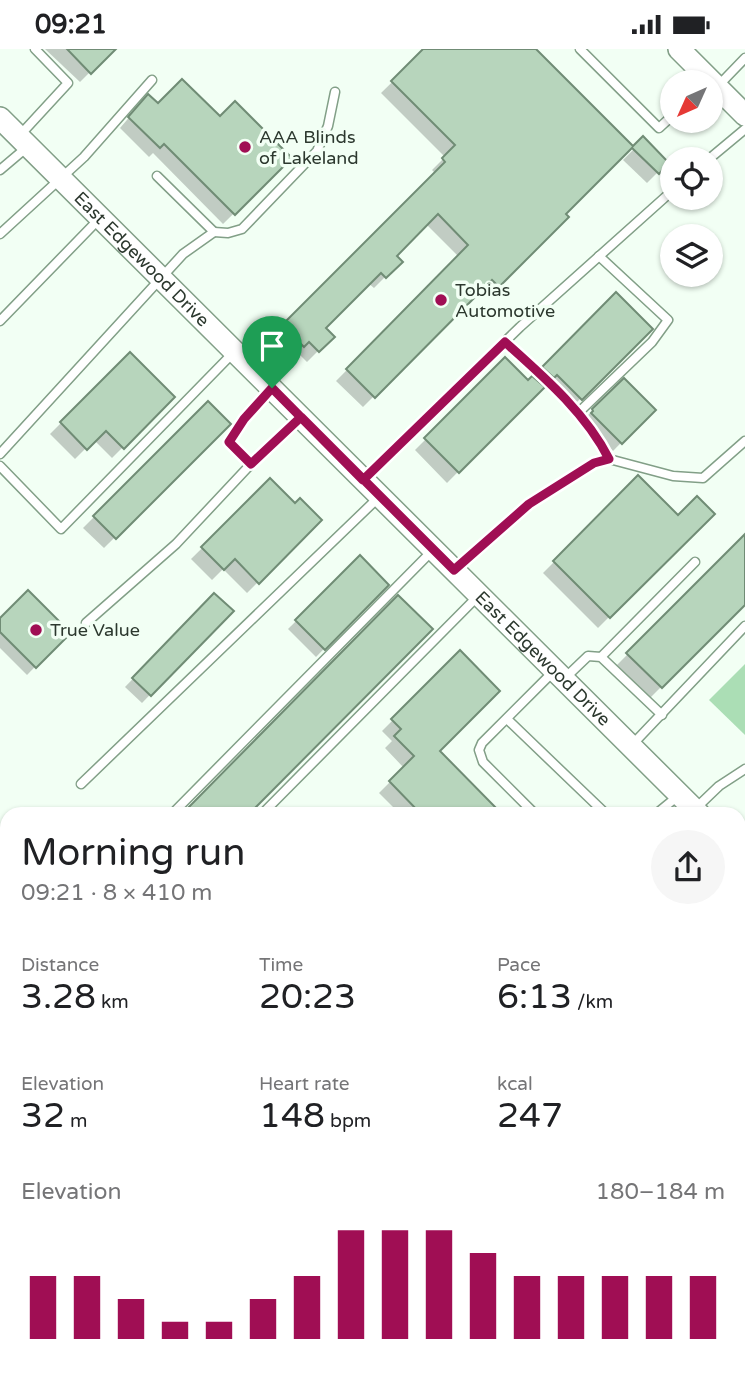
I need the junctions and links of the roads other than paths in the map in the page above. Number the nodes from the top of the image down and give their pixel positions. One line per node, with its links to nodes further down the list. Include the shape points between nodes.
1 (34, 49): 14 (lane, via 68,83)
2 (580, 49): 12 (lane)
3 (679, 49): 5 (main road)
4 (745, 58): 6 (lane)
5 (699, 70)
6 (723, 74)
7 (152, 80): 18 (lane)
8 (335, 92): 21 (lane, via 317,151 242,229)
9 (723, 94): 10 (main road)
10 (745, 115)
11 (0, 118): 14 (main road, East Edgewood Drive)
12 (660, 127)
13 (745, 129): 15 (lane)
14 (23, 141): 16 (lane); 18 (main road, East Edgewood Drive)
15 (723, 147)
16 (0, 170)
17 (157, 176): 21 (lane)
18 (60, 178): 20 (main road, East Edgewood Drive); 22 (lane)
19 (660, 202): 23 (lane)
20 (100, 218): 24 (main road, East Edgewood Drive); 25 (lane)
21 (214, 232): 24 (lane)
22 (0, 235)
23 (599, 256): 26 (lane); 29 (lane, via 668,320 652,342)
24 (160, 278): 27 (main road, East Edgewood Drive); 32 (lane)
25 (0, 321)
26 (505, 342): 29 (lane); 36 (lane)
27 (235, 351): 28 (main road, East Edgewood Drive); 35 (lane, via 61,529)
28 (272, 388): 30 (main road, East Edgewood Drive); 34 (lane, via 229,442)
29 (578, 413): 33 (lane)
30 (301, 417): 34 (lane); 36 (main road, East Edgewood Drive)
31 (745, 441): 33 (lane, via 703,478 673,476)
32 (0, 454)
33 (609, 459): 40 (lane, via 594,463 529,504)
34 (251, 464): 42 (lane, via 176,544)
35 (0, 466)
36 (363, 480): 37 (main road, East Edgewood Drive)
37 (380, 496): 38 (main road, East Edgewood Drive); 50 (lane)
38 (434, 549): 40 (main road, East Edgewood Drive); 52 (lane)
39 (695, 562): 44 (lane)
40 (454, 570): 41 (main road, East Edgewood Drive)
41 (479, 595): 45 (main road, East Edgewood Drive); 53 (lane)
42 (86, 623)
43 (745, 626): 46 (lane)
44 (601, 657): 45 (lane, via 588,656); 46 (lane)
45 (559, 674): 47 (lane); 48 (main road, East Edgewood Drive)
46 (662, 715): 48 (lane)
47 (508, 719): 54 (lane, via 480,750 483,762); 55 (lane)
48 (631, 746): 51 (main road, East Edgewood Drive)
49 (745, 769): 51 (lane)
50 (81, 785)
51 (691, 806)
52 (179, 807)
53 (269, 807)
54 (528, 807)
55 (599, 807)

